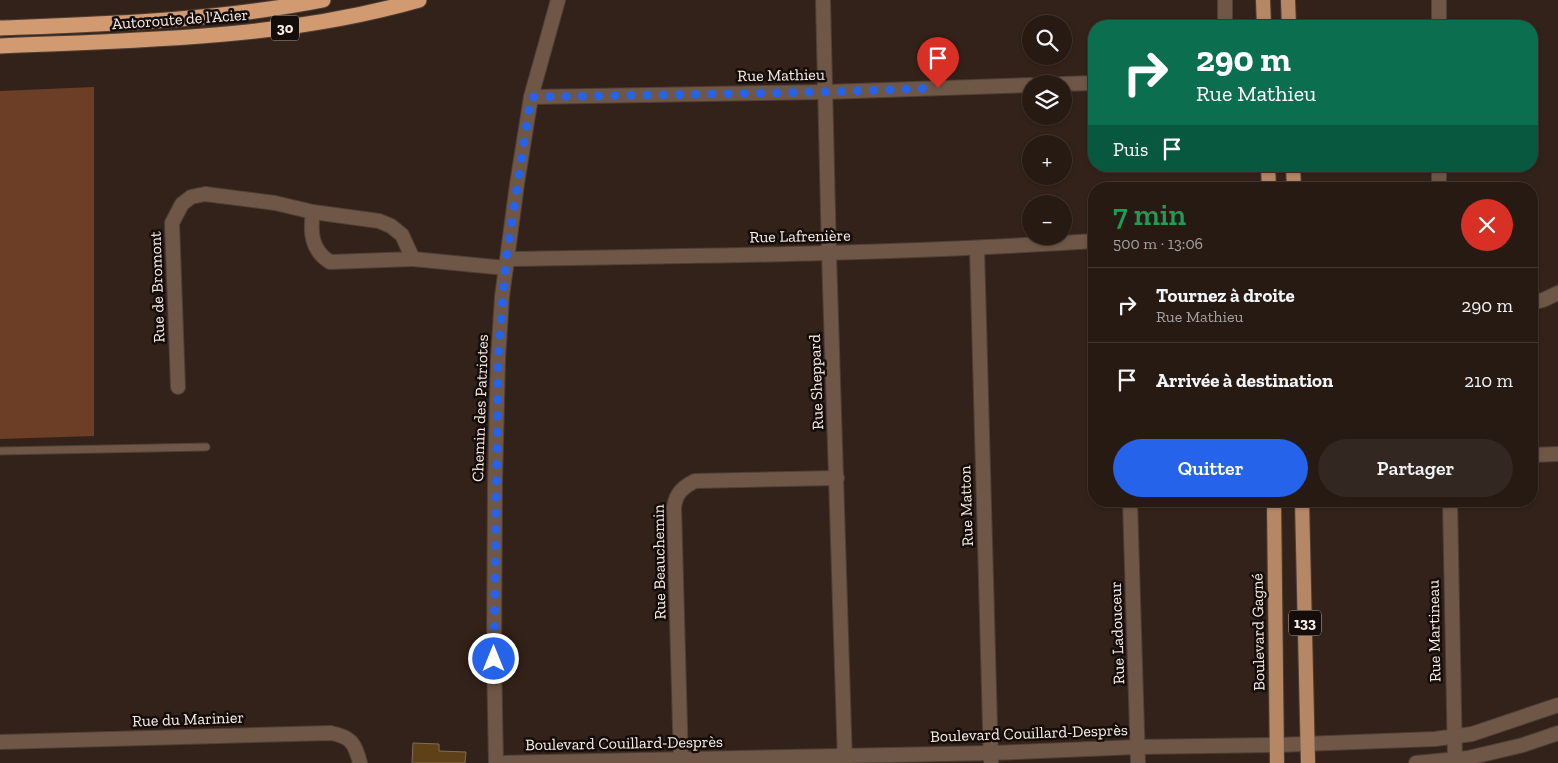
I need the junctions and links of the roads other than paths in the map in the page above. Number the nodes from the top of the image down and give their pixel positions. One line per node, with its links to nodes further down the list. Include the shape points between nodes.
1 (323, 0): 13 (highway, Autoroute de l'Acier / 30, via 237,14 147,22)
2 (419, 0): 14 (highway, Autoroute de l'Acier / 30, via 358,16 240,34)
3 (558, 0): 19 (street, Chemin des Patriotes)
4 (823, 0): 18 (street, Rue Sheppard)
5 (1225, 0): 9 (street)
6 (1263, 0): 10 (main road)
7 (1288, 0): 11 (main road)
8 (1439, 0): 12 (street)
9 (1225, 20)
10 (1264, 20)
11 (1288, 20)
12 (1439, 20)
13 (0, 28)
14 (0, 46)
15 (1088, 83): 16 (street)
16 (1072, 84)
17 (1022, 85): 18 (street, Rue Mathieu)
18 (825, 92): 19 (street, Rue Mathieu); 23 (street, Rue Sheppard)
19 (531, 97): 25 (street, Chemin des Patriotes)
20 (313, 212): 24 (street, Rue de Bromont, via 379,221 391,226 402,236); 24 (street, via 311,230 314,244 322,257 330,262); 28 (street, Rue de Bromont, via 275,203 204,194 191,197 182,204 172,223)
21 (1088, 241): 22 (street, Rue Lafrenière)
22 (977, 248): 23 (street, Rue Lafrenière); 45 (street, Rue Matton)
23 (829, 254): 25 (street, Rue Lafrenière); 33 (street, Rue Sheppard)
24 (413, 259): 25 (street)
25 (506, 264): 50 (street, Chemin des Patriotes, via 498,359 494,659)
26 (1558, 293): 27 (street)
27 (1538, 301)
28 (178, 387)
29 (206, 446): 30 (lane)
30 (0, 451)
31 (1558, 454): 32 (street)
32 (1538, 455)
33 (837, 478): 46 (street, Rue Sheppard); 48 (street, Rue Beauchemin, via 695,481 676,496)
34 (1130, 507): 44 (street, Rue Ladouceur)
35 (1274, 507): 43 (main road, Boulevard Gagné / 133)
36 (1302, 507): 42 (main road, 133)
37 (1450, 507): 40 (street, Rue Martineau)
38 (1558, 705): 40 (street, Boulevard Couillard-Desprès, via 1472,734)
39 (1558, 733): 47 (street, via 1523,745)
40 (1454, 736): 42 (street, Boulevard Couillard-Desprès); 47 (street, Rue Martineau)
41 (0, 742): 49 (street, Rue du Marinier, via 331,733 345,736 356,747)
42 (1308, 744): 43 (street, Boulevard Couillard-Desprès); 53 (main road, 133)
43 (1277, 746): 44 (street, Boulevard Couillard-Desprès); 52 (main road, Boulevard Gagné / 133)
44 (1137, 747): 45 (street, Boulevard Couillard-Desprès); 51 (street, Rue Ladouceur)
45 (991, 758): 46 (street, Boulevard Couillard-Desprès)
46 (845, 759): 48 (street, Boulevard Couillard-Desprès)
47 (1455, 760): 54 (street)
48 (681, 762): 50 (street, Boulevard Couillard-Desprès)
49 (360, 763)
50 (496, 763)
51 (1138, 763)
52 (1277, 763)
53 (1308, 763)
54 (1416, 763)

